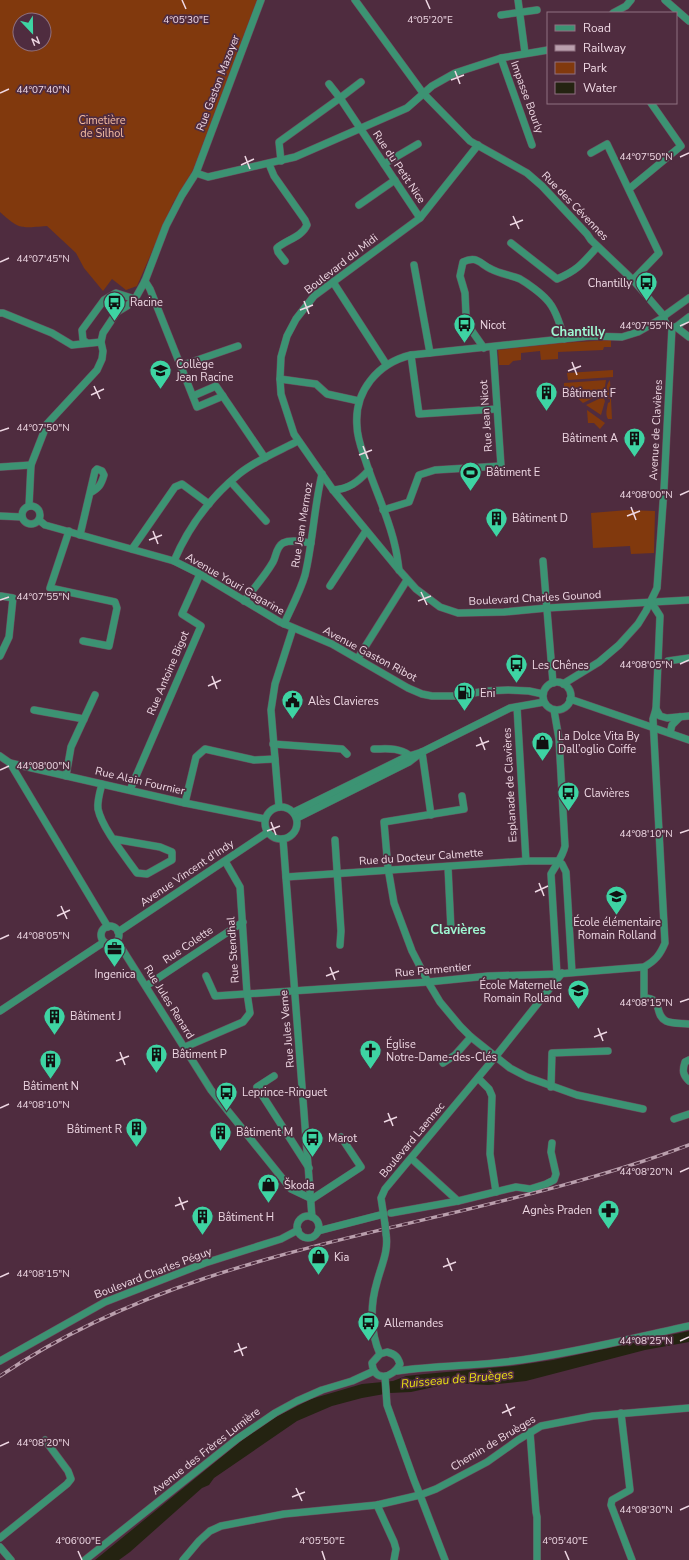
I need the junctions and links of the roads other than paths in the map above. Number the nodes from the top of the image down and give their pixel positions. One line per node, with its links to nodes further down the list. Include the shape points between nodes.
1 (261, 0): 27 (street, Rue Gaston Mazoyer)
2 (355, 0): 16 (street, Rue des Cévennes)
3 (518, 0): 7 (street)
4 (631, 0): 8 (street)
5 (665, 0): 10 (street)
6 (537, 10): 7 (street)
7 (520, 12): 9 (street); 12 (street)
8 (615, 12)
9 (501, 15)
10 (689, 21)
11 (547, 50): 12 (street)
12 (525, 53): 13 (street)
13 (501, 58): 16 (street, via 455,73); 21 (street, Impasse Bourly)
14 (361, 82): 17 (street)
15 (328, 84): 17 (street, Rue du Petit Nice)
16 (423, 93): 19 (street, via 406,108); 22 (street, Rue des Cévennes, via 470,141)
17 (340, 98): 19 (street, Rue du Petit Nice); 24 (street, via 279,142)
18 (652, 104): 29 (street, via 681,146)
19 (361, 129): 24 (street, via 295,157); 26 (street, Rue du Petit Nice)
20 (418, 144): 26 (street)
21 (532, 144)
22 (478, 145): 31 (street, Boulevard du Midi); 33 (street, Rue des Cévennes, via 532,178 564,208)
23 (591, 153): 29 (street, via 607,144)
24 (281, 160): 25 (street)
25 (269, 164): 27 (street, via 208,177); 34 (street, via 274,176 307,226 302,233 277,248)
26 (384, 164): 28 (street, Rue du Petit Nice)
27 (196, 173): 37 (street, Rue Gaston Mazoyer, via 166,226)
28 (395, 180): 30 (street); 31 (street, Rue du Petit Nice)
29 (630, 189): 36 (street, via 659,253)
30 (359, 205)
31 (420, 218): 38 (street, Boulevard du Midi)
32 (511, 243): 33 (street, via 557,279 578,269)
33 (597, 247): 36 (street, Rue des Cévennes)
34 (284, 261)
35 (414, 265): 52 (street)
36 (633, 280): 42 (street, Rue des Cévennes)
37 (145, 281): 40 (street, Rue Gaston Mazoyer); 55 (street)
38 (334, 282): 54 (street); 56 (street, Boulevard du Midi, via 314,296 293,325 281,358)
39 (689, 298): 42 (street)
40 (135, 299): 47 (street, via 117,312 103,333); 48 (street, via 116,293 104,300 82,330 83,340)
41 (0, 313): 48 (street, via 52,333 72,345)
42 (664, 317): 44 (street, Rue des Cévennes, via 669,326); 46 (street, via 638,332 622,337 591,336)
43 (689, 318): 44 (street)
44 (674, 327): 45 (street, Rue des Cévennes); 91 (street, Avenue de Clavières, via 658,588)
45 (689, 337)
46 (564, 339): 50 (street); 51 (street, via 547,300 519,279 489,269 477,260 469,259 463,262 460,276 466,293 466,315 472,331)
47 (101, 342): 48 (street); 63 (street, via 102,359 97,370 47,424)
48 (87, 343)
49 (238, 346): 55 (street)
50 (493, 347): 51 (street); 60 (street, Rue Jean Nicot)
51 (484, 348): 52 (street)
52 (430, 353): 53 (street)
53 (411, 355): 54 (street); 60 (street, via 419,414)
54 (386, 364): 59 (street, via 365,388)
55 (180, 366): 57 (street)
56 (280, 379): 59 (street, via 316,384 327,394); 61 (street, Boulevard du Midi, via 281,394)
57 (193, 396): 58 (street, via 216,386); 58 (street, via 197,406)
58 (223, 396): 62 (street)
59 (359, 401): 65 (street, via 357,427)
60 (497, 408): 72 (street, Rue Jean Nicot, via 501,466 435,470 419,475 410,502)
61 (298, 441): 62 (street); 66 (street, Boulevard du Midi)
62 (265, 458): 67 (street, via 247,468)
63 (31, 465): 64 (street); 71 (street)
64 (0, 467)
65 (369, 470): 68 (street, via 354,485); 72 (street)
66 (322, 474): 68 (street, Boulevard du Midi); 80 (street, Rue Jean Mermoz)
67 (231, 482): 70 (street); 76 (street)
68 (333, 490): 78 (street, Boulevard du Midi)
69 (90, 493): 79 (street)
70 (209, 504): 81 (street, via 182,484 178,485); 83 (street, via 186,536)
71 (29, 506): 74 (street, via 23,510); 75 (street, via 39,510)
72 (383, 510): 84 (street, via 395,546)
73 (0, 516): 74 (street)
74 (22, 517): 75 (street, via 29,524)
75 (39, 520): 77 (street, Avenue Youri Gagarine, via 45,525)
76 (266, 521)
77 (68, 531): 79 (street, Avenue Youri Gagarine); 95 (street, via 50,588 115,602 117,608 109,646)
78 (366, 531): 84 (street, Boulevard du Midi); 87 (street)
79 (80, 534): 81 (street, Avenue Youri Gagarine)
80 (311, 543): 90 (street, via 283,543 270,566); 93 (street, Rue Jean Mermoz, via 304,577)
81 (132, 549): 83 (street, Avenue Youri Gagarine)
82 (543, 561): 92 (street)
83 (174, 562): 85 (street, Avenue Youri Gagarine)
84 (399, 570): 86 (street, Boulevard du Midi)
85 (200, 574): 90 (street, Avenue Youri Gagarine); 127 (street, Rue Antoine Bigot, via 182,614 201,626)
86 (408, 580): 92 (street, Boulevard Charles Gounod, via 420,593 440,607 458,613); 97 (street)
87 (330, 586)
88 (1, 596): 96 (street, via 13,598 9,637)
89 (689, 600): 91 (street, Boulevard Charles Gounod)
90 (244, 601): 93 (street, Avenue Youri Gagarine)
91 (651, 602): 92 (street, Boulevard Charles Gounod); 101 (street, Avenue de Clavières, via 638,624 619,645 599,662); 107 (street, via 660,616)
92 (547, 608): 100 (street)
93 (284, 624): 94 (street, Avenue Gaston Ribot)
94 (293, 628): 97 (street, Avenue Gaston Ribot); 117 (street, via 272,696)
95 (83, 641)
96 (0, 656)
97 (358, 658): 102 (street, Avenue Gaston Ribot, via 408,688 432,696 508,690)
98 (689, 658): 99 (street)
99 (668, 661)
100 (553, 683): 101 (street); 102 (street, via 546,687)
101 (563, 684): 104 (street, via 568,689)
102 (543, 694): 105 (street)
103 (95, 695): 113 (street)
104 (570, 699): 109 (street, via 563,708); 114 (street)
105 (544, 702): 106 (street); 109 (street)
106 (517, 707): 119 (street, via 495,715); 142 (street, Esplanade de Clavières)
107 (656, 709): 112 (street, via 660,716); 114 (street, via 653,719)
108 (34, 710): 113 (street)
109 (554, 710): 140 (street, via 559,739 565,846 564,854)
110 (689, 716): 111 (street)
111 (680, 717): 112 (street); 115 (street, via 672,724)
112 (671, 718): 114 (street)
113 (84, 719): 125 (street, via 71,746)
114 (655, 728): 115 (street); 154 (street, via 665,943 661,953)
115 (670, 732): 116 (street)
116 (689, 740)
117 (274, 744): 120 (street, via 342,749); 123 (street)
118 (374, 750): 121 (street, via 392,749 404,751)
119 (422, 752): 121 (street); 132 (street, via 408,762); 133 (street)
120 (347, 754)
121 (409, 755): 132 (street)
122 (0, 756): 124 (street)
123 (275, 759): 129 (street, via 254,760 205,749 196,757); 130 (street)
124 (10, 763): 125 (street, Rue Alain Fournier); 148 (street)
125 (66, 776): 126 (street, Rue Alain Fournier)
126 (102, 784): 127 (street, Rue Alain Fournier); 137 (street, via 98,807 104,824)
127 (130, 790): 129 (street, Rue Alain Fournier)
128 (462, 796): 133 (street, via 464,809)
129 (185, 803): 134 (street, Rue Alain Fournier)
130 (279, 806): 132 (street, via 290,809); 134 (street, via 270,811)
131 (382, 813): 135 (street)
132 (296, 815): 138 (street, via 297,829 289,838)
133 (431, 815): 135 (street)
134 (265, 819): 136 (street)
135 (384, 822): 144 (street)
136 (268, 832): 138 (street, via 277,839); 141 (street, Avenue Vincent d'Indy)
137 (114, 839): 137 (street, via 136,873 147,874 172,860 172,852 160,847)
138 (283, 839): 146 (street, Rue Jules Verne)
139 (335, 840): 145 (street)
140 (558, 860): 142 (street, Rue du Docteur Calmette); 155 (street, via 566,872); 156 (street, via 551,874)
141 (225, 861): 147 (street, Rue Stendhal, via 240,887); 150 (street, Avenue Vincent d'Indy)
142 (526, 861): 143 (street, Rue du Docteur Calmette)
143 (448, 867): 144 (street, Rue du Docteur Calmette); 149 (street)
144 (389, 871): 145 (street, Rue du Docteur Calmette); 158 (street, via 394,903 412,951)
145 (337, 874): 146 (street, Rue du Docteur Calmette); 153 (street)
146 (286, 877): 160 (street, Rue Jules Verne)
147 (243, 922): 159 (street, Rue Colette); 161 (street, Rue Stendhal)
148 (108, 927): 150 (street, via 116,928); 152 (street, via 102,931)
149 (451, 930)
150 (118, 932): 151 (street)
151 (117, 941): 152 (street, via 111,944); 159 (street, Rue Jules Renard)
152 (104, 942): 162 (street)
153 (340, 945)
154 (644, 967): 155 (street, Rue Parmentier); 163 (street, via 644,998 656,1001 664,1020)
155 (572, 972): 156 (street, Rue Parmentier)
156 (559, 973): 158 (street, Rue Parmentier); 167 (street, Boulevard Laennec)
157 (206, 976): 161 (street, via 215,996)
158 (428, 982): 160 (street, Rue Parmentier); 164 (street, via 444,1007)
159 (146, 986): 165 (street, Rue Jules Renard)
160 (295, 991): 161 (street, Rue Stendhal); 180 (street, Rue Jules Verne)
161 (247, 993): 165 (street, via 250,1013 243,1022)
162 (0, 1011)
163 (689, 1024)
164 (471, 1037): 167 (street); 169 (street, via 455,1055)
165 (185, 1047): 182 (street, Rue Jules Renard, via 212,1090 291,1189)
166 (608, 1051): 173 (street, via 552,1053)
167 (496, 1056): 171 (street, Boulevard Laennec); 173 (street, via 510,1068)
168 (689, 1060): 172 (street, via 685,1062 683,1070)
169 (443, 1063)
170 (274, 1076): 180 (street, via 257,1087)
171 (478, 1078): 179 (street, Boulevard Laennec); 181 (street, via 492,1096 490,1154)
172 (689, 1081)
173 (552, 1087): 174 (street)
174 (643, 1109)
175 (689, 1114): 176 (street)
176 (674, 1119)
177 (341, 1137): 182 (street, via 360,1167)
178 (552, 1143): 181 (street, via 551,1152 556,1174 554,1180 530,1189 516,1187)
179 (412, 1159): 183 (street); 185 (street, Boulevard Laennec, via 385,1189 381,1198)
180 (309, 1169): 182 (street, Rue Jules Verne)
181 (496, 1192): 183 (street)
182 (312, 1199): 186 (street, Rue Jules Verne)
183 (458, 1201): 184 (street)
184 (391, 1213)
185 (384, 1214): 188 (street); 190 (street, Boulevard Laennec, bridge, via 386,1250 372,1302 372,1319)
186 (312, 1217): 187 (street, via 306,1216 301,1219); 188 (street, via 318,1223)
187 (298, 1230): 188 (street, via 300,1235 310,1238); 191 (street, Boulevard Charles Péguy, via 281,1239 205,1263 105,1302)
188 (318, 1231)
189 (689, 1326): 192 (street, via 560,1354 520,1360)
190 (380, 1354): 192 (street, via 387,1352 396,1355); 193 (street, via 372,1363)
191 (0, 1361)
192 (398, 1368): 194 (street)
193 (374, 1371): 194 (street); 204 (street, Avenue des Frères Lumière, via 316,1393 275,1413 237,1439)
194 (385, 1379): 199 (street, via 387,1405)
195 (689, 1408): 196 (street, Chemin de Bruèges)
196 (621, 1413): 197 (street, Chemin de Bruèges, via 541,1426); 209 (street, via 630,1490 612,1500 611,1505)
197 (530, 1432): 199 (street, Chemin de Bruèges, via 487,1462 436,1489); 208 (street, via 537,1517)
198 (45, 1440): 201 (street, via 71,1479)
199 (420, 1494): 200 (street, Chemin de Bruèges); 207 (street)
200 (377, 1505): 205 (street, Chemin de Bruèges, via 284,1514 221,1526 210,1531); 206 (street, via 394,1542)
201 (0, 1538)
202 (0, 1547): 203 (street)
203 (11, 1560)
204 (85, 1560)
205 (183, 1560)
206 (394, 1560)
207 (445, 1560)
208 (537, 1560)
209 (632, 1560)

